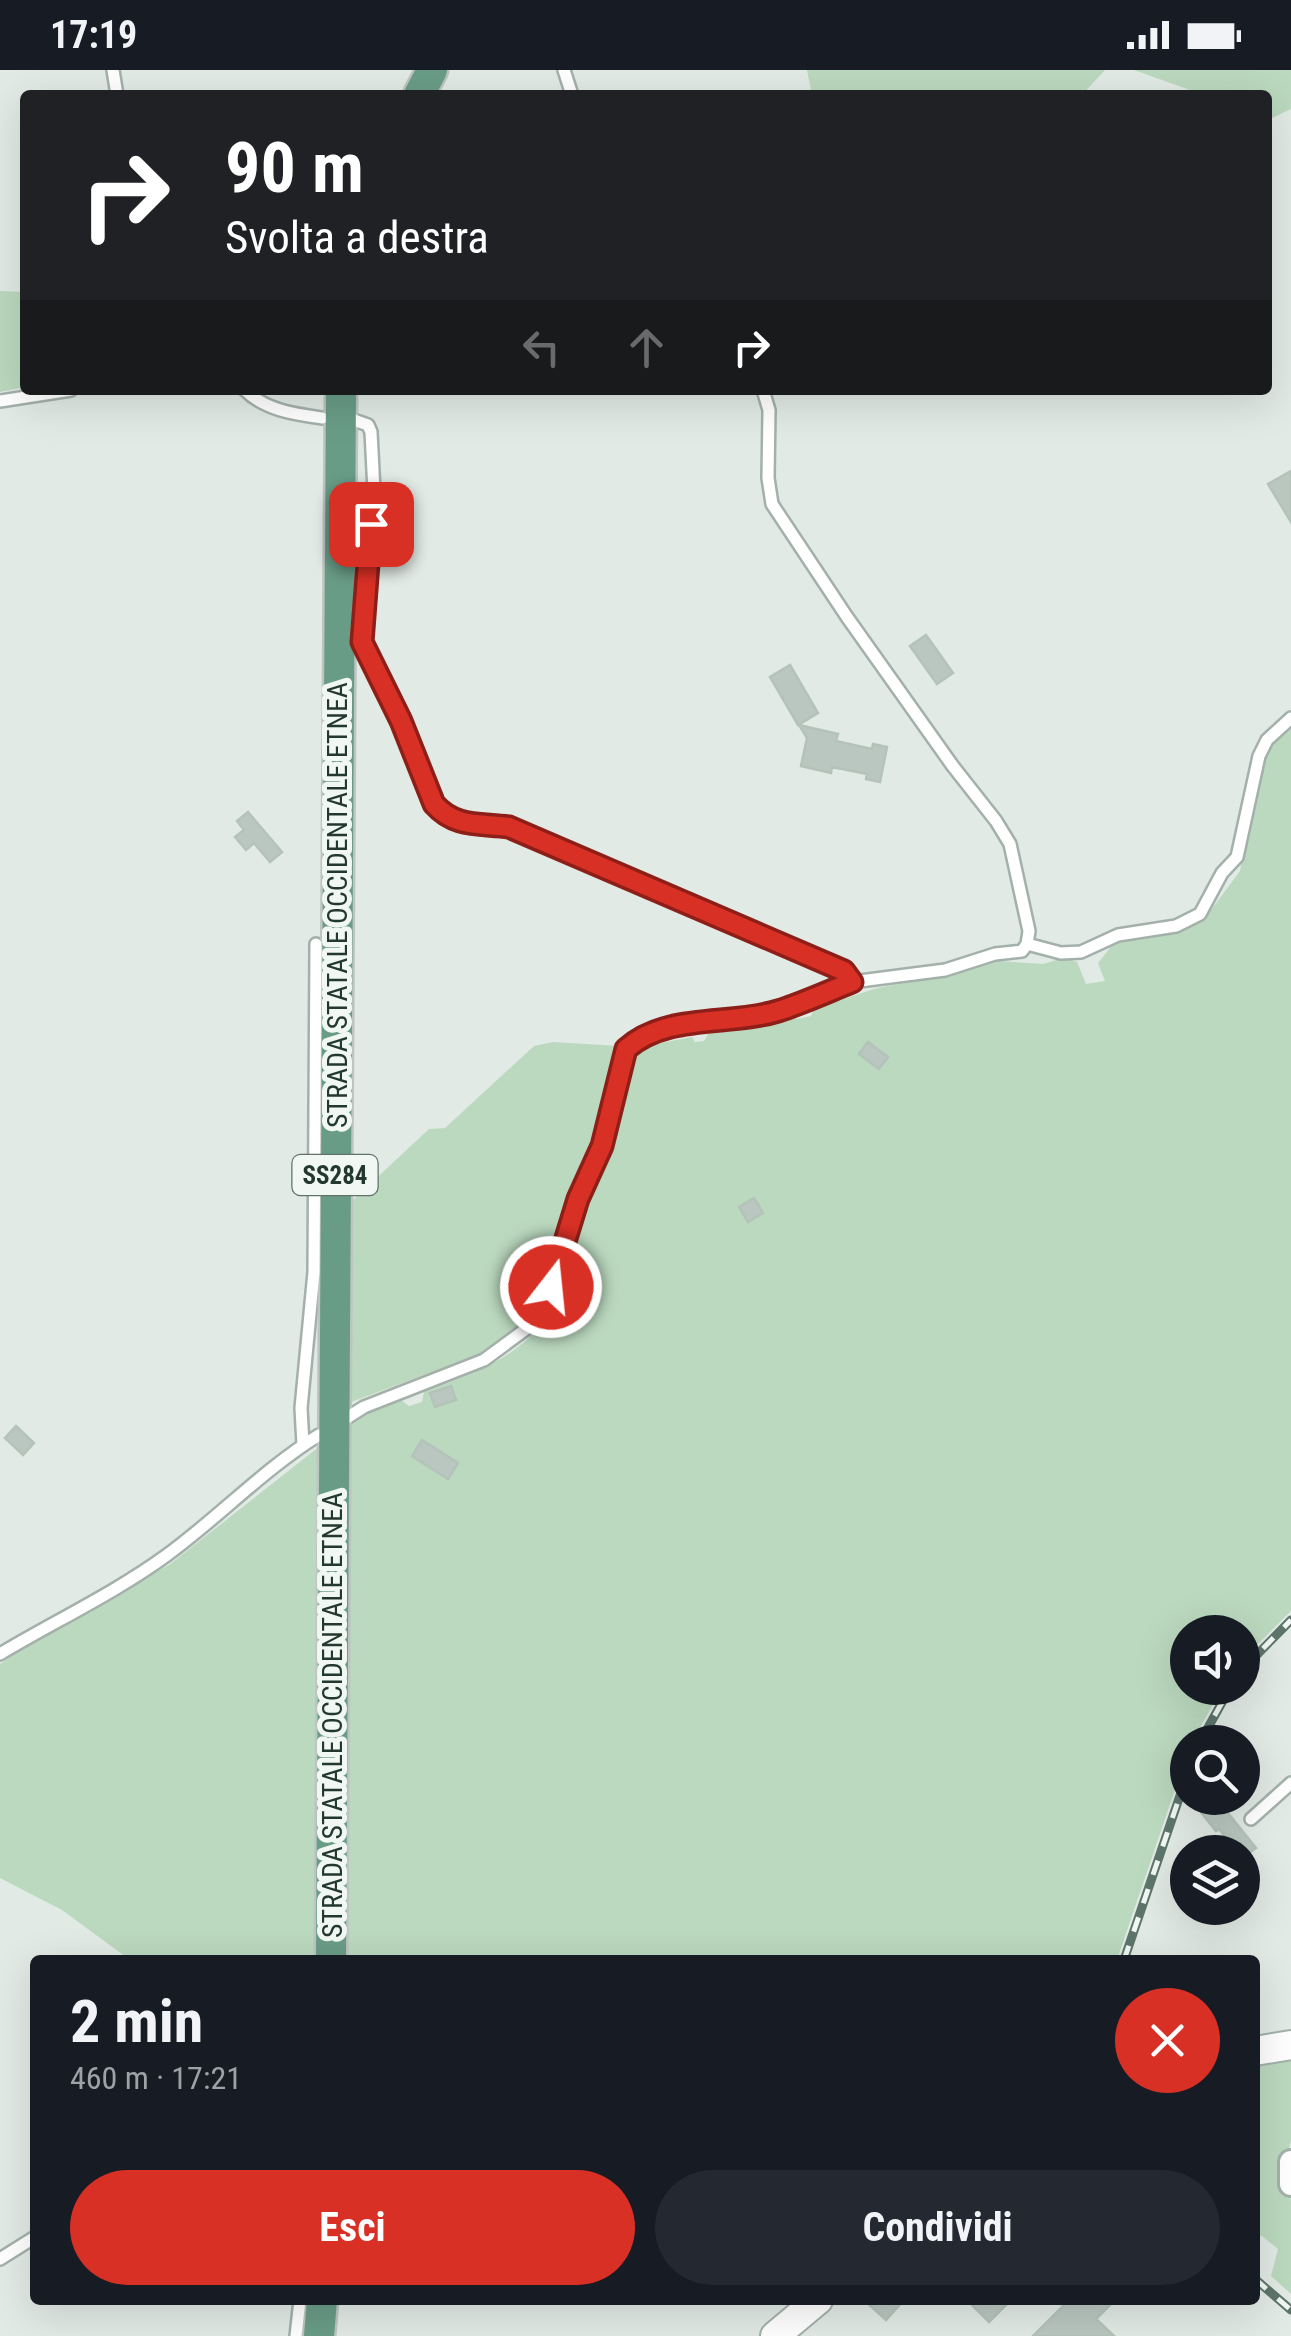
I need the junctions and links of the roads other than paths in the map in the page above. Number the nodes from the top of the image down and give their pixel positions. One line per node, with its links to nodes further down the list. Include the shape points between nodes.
1 (39, 395): 5 (lane)
2 (250, 395): 6 (lane, via 274,408)
3 (341, 395): 18 (main road, STRADA STATALE OCCIDENTALE ETNEA / SS284)
4 (764, 395): 10 (lane, via 772,504 1010,844)
5 (0, 401)
6 (322, 418)
7 (351, 419): 11 (lane, via 371,432 374,490 362,642 434,804 470,824 509,827 844,971)
8 (1291, 718): 10 (lane, via 1259,756 1240,848 1200,914 1081,952)
9 (316, 944): 14 (lane, via 314,1272)
10 (1027, 944): 11 (lane, via 1022,952 945,970)
11 (852, 982): 12 (lane, via 776,1012 682,1025 635,1041 622,1060 602,1146 551,1287 526,1329 484,1360)
12 (345, 1419)
13 (319, 1435): 14 (lane)
14 (303, 1445): 15 (lane, via 124,1584)
15 (0, 1654)
16 (1291, 1783): 17 (lane)
17 (1251, 1819)
18 (331, 1955)
19 (1291, 2045): 20 (street)
20 (1260, 2050)
21 (1291, 2162): 22 (street)
22 (1291, 2184)
23 (30, 2240): 24 (lane)
24 (0, 2258)
25 (299, 2305): 28 (lane)
26 (322, 2305): 29 (main road)
27 (812, 2305): 30 (street)
28 (296, 2336)
29 (319, 2336)
30 (775, 2336)

